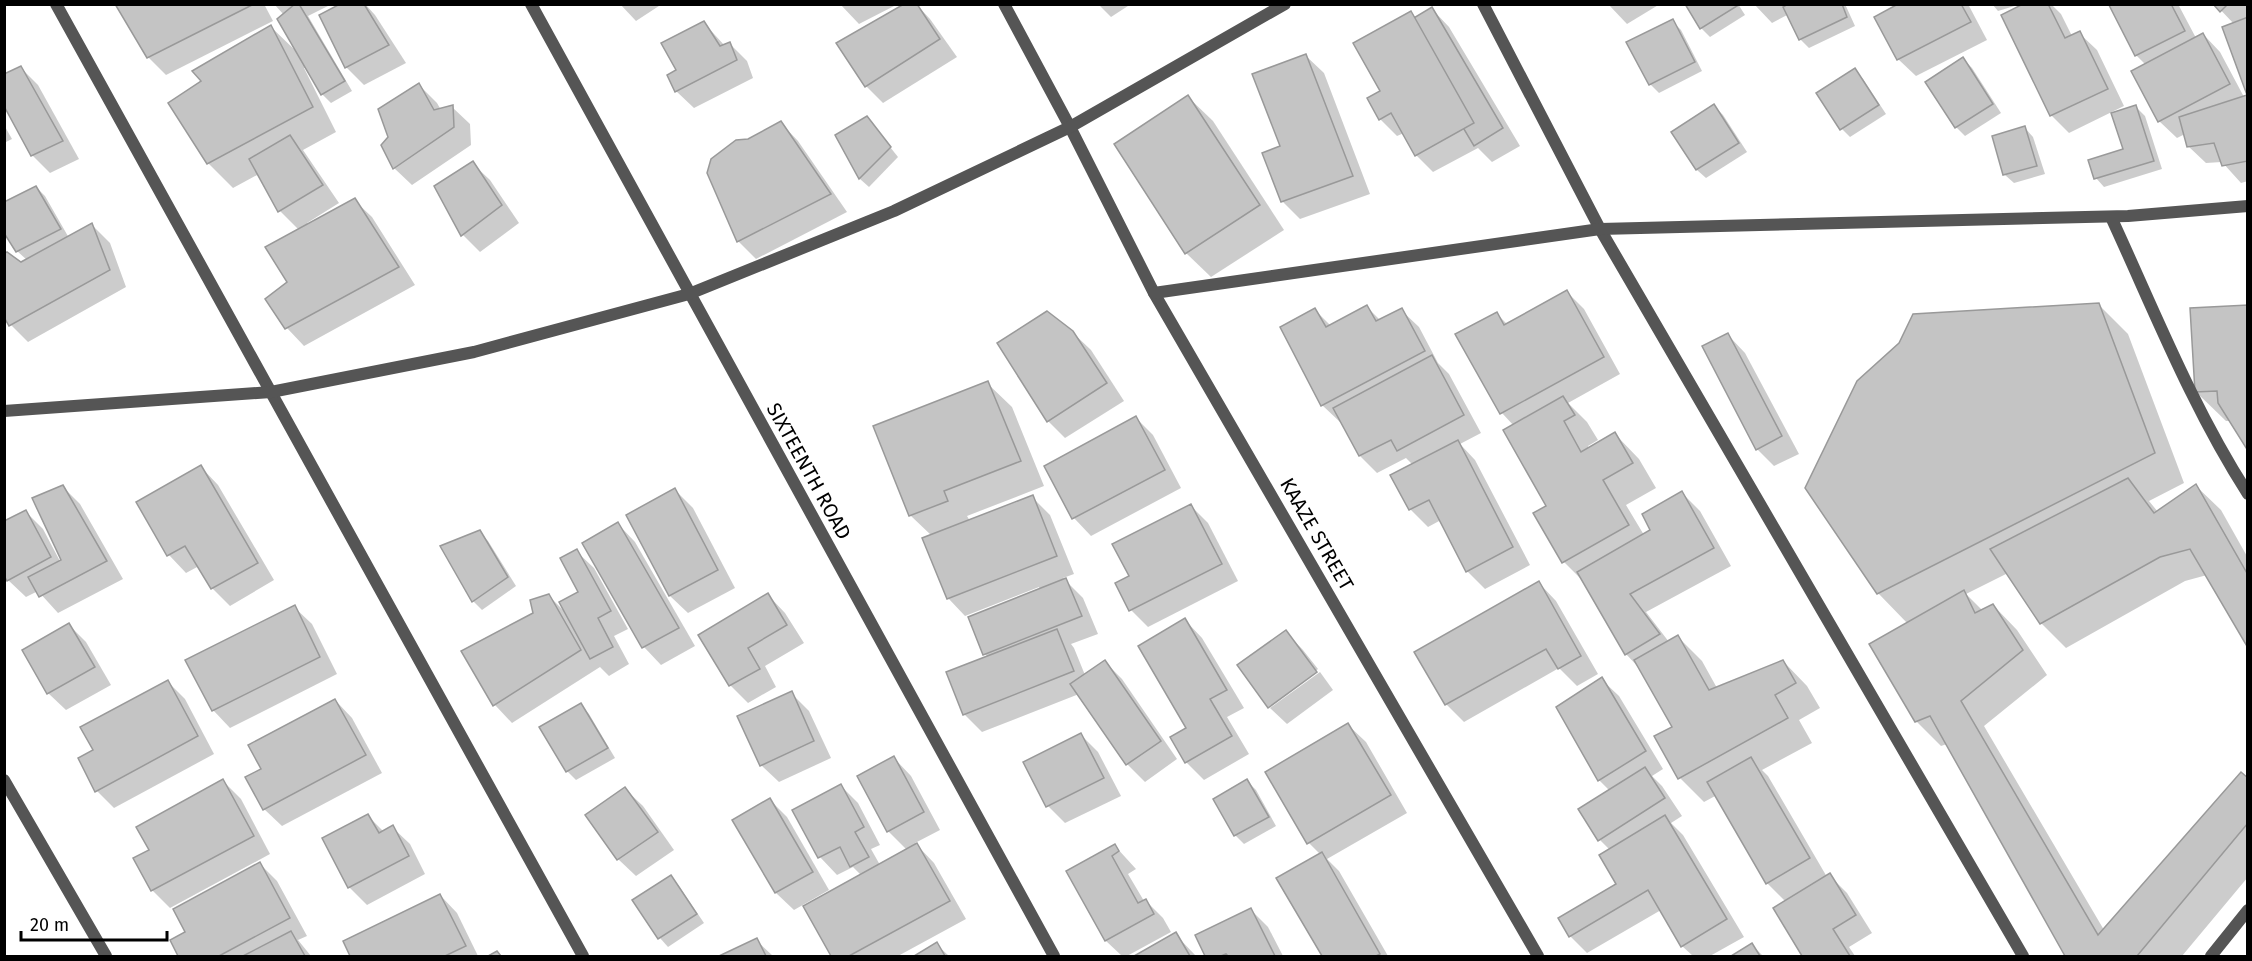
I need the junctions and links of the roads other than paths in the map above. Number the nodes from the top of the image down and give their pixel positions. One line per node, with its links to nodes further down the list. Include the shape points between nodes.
1 (56, 4): 12 (street)
2 (531, 4): 11 (street, SIXTEENTH ROAD)
3 (1004, 4): 6 (street, KAAZE STREET)
4 (1285, 4): 6 (street)
5 (1483, 4): 9 (street)
6 (1070, 127): 10 (street, KAAZE STREET); 11 (street, via 894,212)
7 (2247, 206): 8 (street)
8 (2111, 217): 9 (street); 14 (street, via 2198,406)
9 (1600, 230): 10 (street); 21 (street)
10 (1154, 293): 20 (street, KAAZE STREET)
11 (689, 294): 12 (street, via 474,352); 19 (street, SIXTEENTH ROAD)
12 (271, 392): 13 (street); 18 (street)
13 (4, 411)
14 (2247, 494)
15 (4, 780): 17 (street)
16 (2247, 910): 22 (street)
17 (106, 957)
18 (583, 957)
19 (1054, 957)
20 (1538, 957)
21 (2023, 957)
22 (2211, 957)

